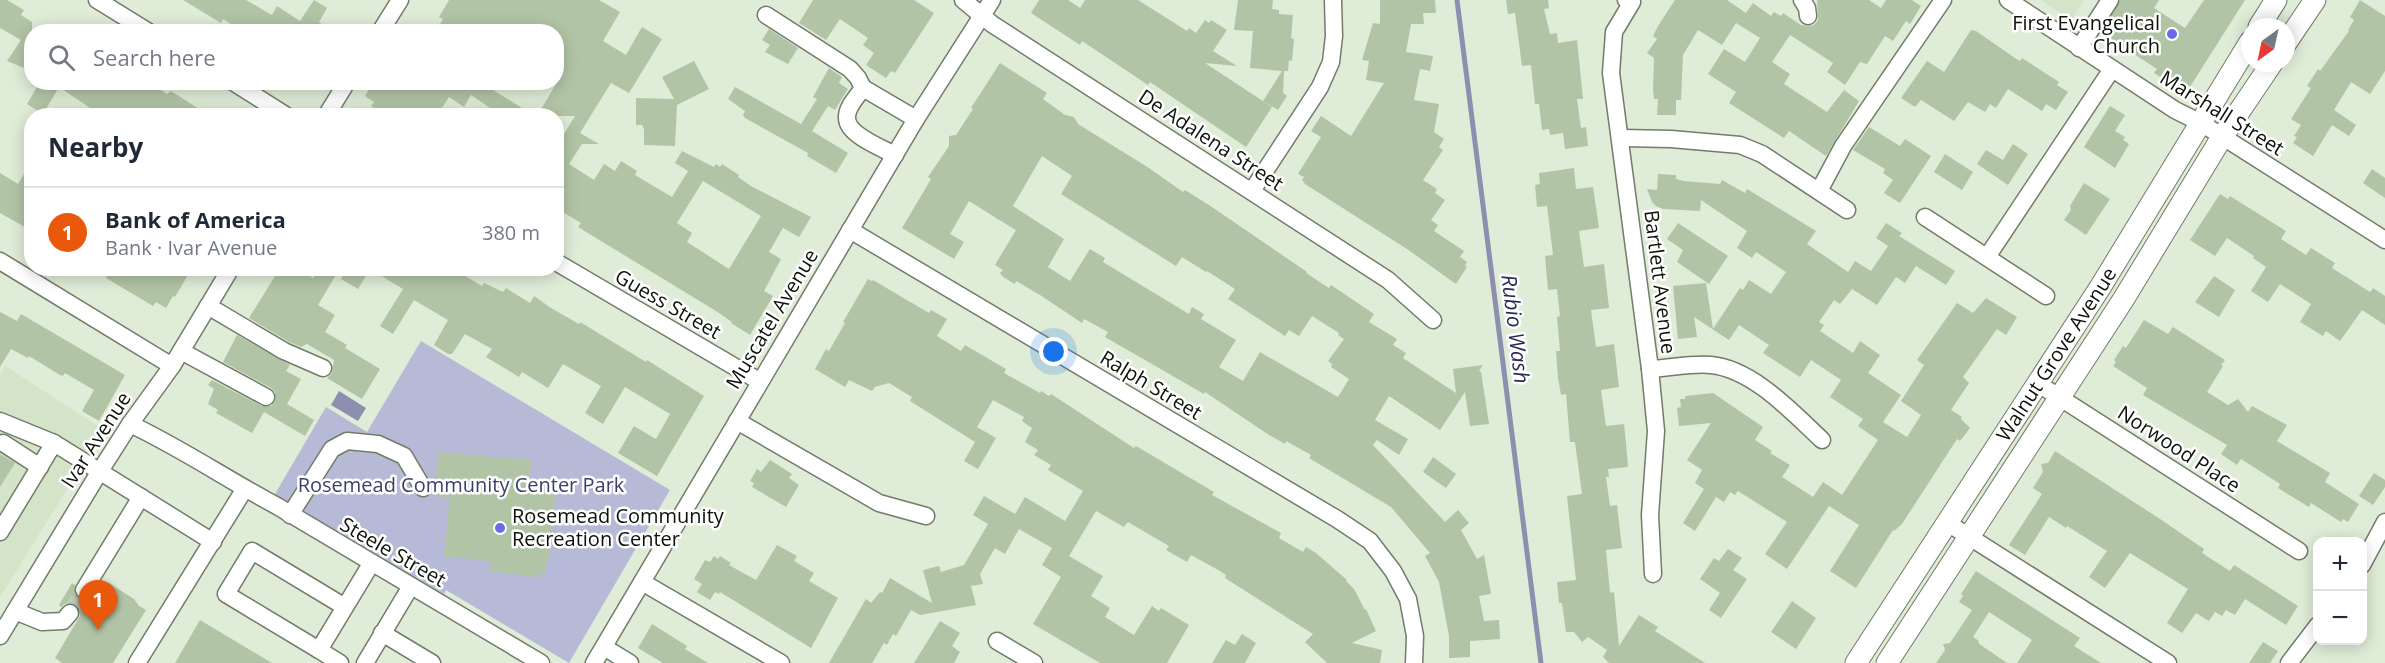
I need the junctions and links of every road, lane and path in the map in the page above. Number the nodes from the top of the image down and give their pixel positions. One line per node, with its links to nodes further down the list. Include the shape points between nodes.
1 (97, 0): 15 (street)
2 (400, 0): 16 (street)
3 (963, 0): 13 (street, De Adalena Street)
4 (992, 0): 13 (street, Muscatel Avenue)
5 (1333, 0): 32 (street, via 1334,36 1330,62 1320,87)
6 (1943, 0): 33 (street, via 1843,146)
7 (2008, 0): 18 (street, Marshall Street)
8 (2110, 0): 18 (street)
9 (2276, 0): 14 (main road)
10 (2315, 0): 17 (main road)
11 (1631, 1): 30 (street, Bartlett Avenue, via 1614,32 1611,73)
12 (766, 15): 22 (street, via 850,69)
13 (982, 15): 27 (street, Muscatel Avenue); 32 (street, De Adalena Street)
14 (2265, 18)
15 (136, 24)
16 (385, 24)
17 (2295, 30)
18 (2079, 48): 20 (street, Marshall Street)
19 (2241, 57): 28 (main road, Walnut Grove Avenue)
20 (2112, 69): 28 (street, Marshall Street); 38 (street)
21 (2266, 72): 29 (main road, Walnut Grove Avenue)
22 (863, 88): 27 (street); 31 (street, via 846,118 851,129)
23 (246, 90): 25 (street)
24 (342, 90): 26 (street)
25 (274, 108)
26 (331, 108)
27 (916, 119): 31 (street, Muscatel Avenue)
28 (2201, 123): 29 (street, Marshall Street); 52 (main road, Walnut Grove Avenue)
29 (2222, 137): 37 (street, Marshall Street); 54 (main road, Walnut Grove Avenue)
30 (1621, 138): 33 (street, via 1740,145 1762,154); 50 (street, Bartlett Avenue)
31 (895, 155): 36 (street, Muscatel Avenue)
32 (1252, 191): 46 (street, De Adalena Street, via 1388,280)
33 (1819, 191): 34 (street)
34 (1847, 210)
35 (1925, 217): 38 (street)
36 (850, 230): 51 (street, Muscatel Avenue); 98 (street, Ralph Street, via 1370,541 1408,599 1415,636)
37 (2385, 240)
38 (1987, 257): 44 (street)
39 (0, 261): 41 (street)
40 (564, 267): 51 (street, Guess Street)
41 (24, 276)
42 (25, 276): 48 (street)
43 (226, 276): 45 (street, Ivar Avenue)
44 (2046, 296)
45 (208, 306): 47 (street, Ivar Avenue); 49 (street, via 284,351)
46 (1433, 320)
47 (181, 351): 48 (street, Ivar Avenue); 53 (street)
48 (172, 366): 57 (street, Ivar Avenue)
49 (322, 368)
50 (1650, 369): 58 (street, via 1726,367 1775,398); 76 (street, Bartlett Avenue, via 1656,431 1650,515)
51 (759, 381): 56 (street, Muscatel Avenue)
52 (2037, 383): 54 (street, Norwood Place); 68 (main road, Walnut Grove Avenue)
53 (266, 397)
54 (2059, 398): 71 (main road, Walnut Grove Avenue); 73 (street, Norwood Place)
55 (0, 421): 60 (street)
56 (737, 421): 67 (street, via 879,503); 77 (street, Muscatel Avenue)
57 (130, 424): 62 (street, Ivar Avenue); 64 (street, Steele Street)
58 (1822, 440)
59 (6, 442): 61 (street)
60 (54, 443): 61 (street); 62 (street)
61 (40, 467): 70 (street)
62 (100, 471): 65 (street); 81 (street, Ivar Avenue)
63 (423, 488): 66 (street, via 404,456 378,444 346,441 332,449)
64 (244, 490): 66 (street, Steele Street); 72 (street)
65 (141, 497): 72 (street); 79 (street)
66 (290, 515): 75 (street, Steele Street)
67 (926, 516)
68 (1946, 522): 71 (street); 99 (main road, Walnut Grove Avenue)
69 (2385, 522): 74 (street)
70 (0, 532)
71 (1969, 537): 100 (main road, Walnut Grove Avenue); 101 (street)
72 (213, 542): 89 (street)
73 (2299, 550)
74 (2367, 556)
75 (371, 564): 78 (street, Steele Street); 80 (street)
76 (1653, 574)
77 (642, 582): 87 (street, Muscatel Avenue); 96 (street)
78 (411, 586): 84 (street); 93 (street, Steele Street)
79 (84, 590)
80 (345, 607): 88 (street); 88 (street, via 252,551 226,594)
81 (15, 611): 82 (street, via 42,622 63,621); 85 (street, Ivar Avenue)
82 (70, 613)
83 (2313, 632): 102 (street)
84 (382, 633): 91 (street); 92 (street)
85 (0, 636)
86 (997, 641): 97 (street)
87 (604, 647): 94 (street, Muscatel Avenue); 95 (street)
88 (319, 650): 90 (street)
89 (137, 663)
90 (340, 663)
91 (365, 663)
92 (432, 663)
93 (541, 663)
94 (594, 663)
95 (630, 663)
96 (781, 663)
97 (1034, 663)
98 (1414, 663)
99 (1856, 663)
100 (1887, 663)
101 (2168, 663)
102 (2289, 663)

